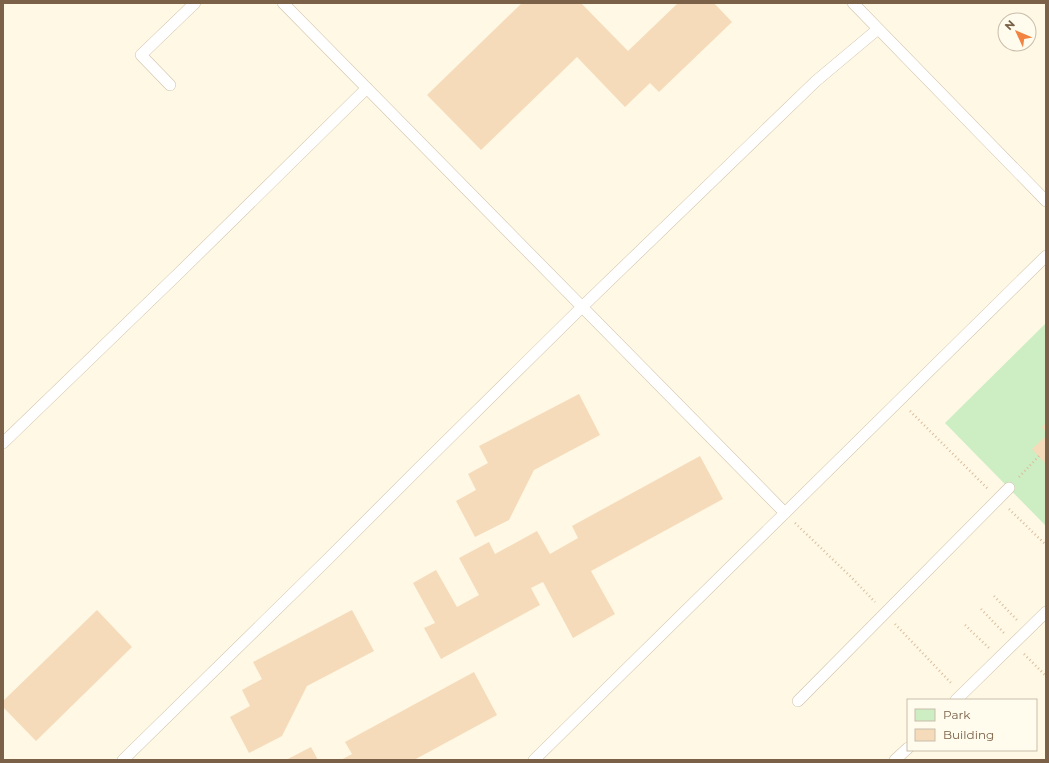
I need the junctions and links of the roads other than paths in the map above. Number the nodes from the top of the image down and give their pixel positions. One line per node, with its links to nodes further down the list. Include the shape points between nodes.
1 (195, 3): 5 (lane, via 141,55)
2 (283, 3): 6 (lane)
3 (853, 3): 4 (lane)
4 (878, 29): 7 (lane); 9 (lane, via 816,82)
5 (170, 85)
6 (367, 88): 9 (lane); 10 (lane)
7 (1046, 201)
8 (1046, 256): 12 (lane)
9 (582, 307): 12 (lane); 17 (lane)
10 (3, 444)
11 (1009, 488): 15 (lane)
12 (785, 513): 18 (lane)
13 (1046, 612): 14 (lane)
14 (959, 697)
15 (798, 701)
16 (907, 749): 19 (lane)
17 (123, 760)
18 (534, 760)
19 (895, 760)

